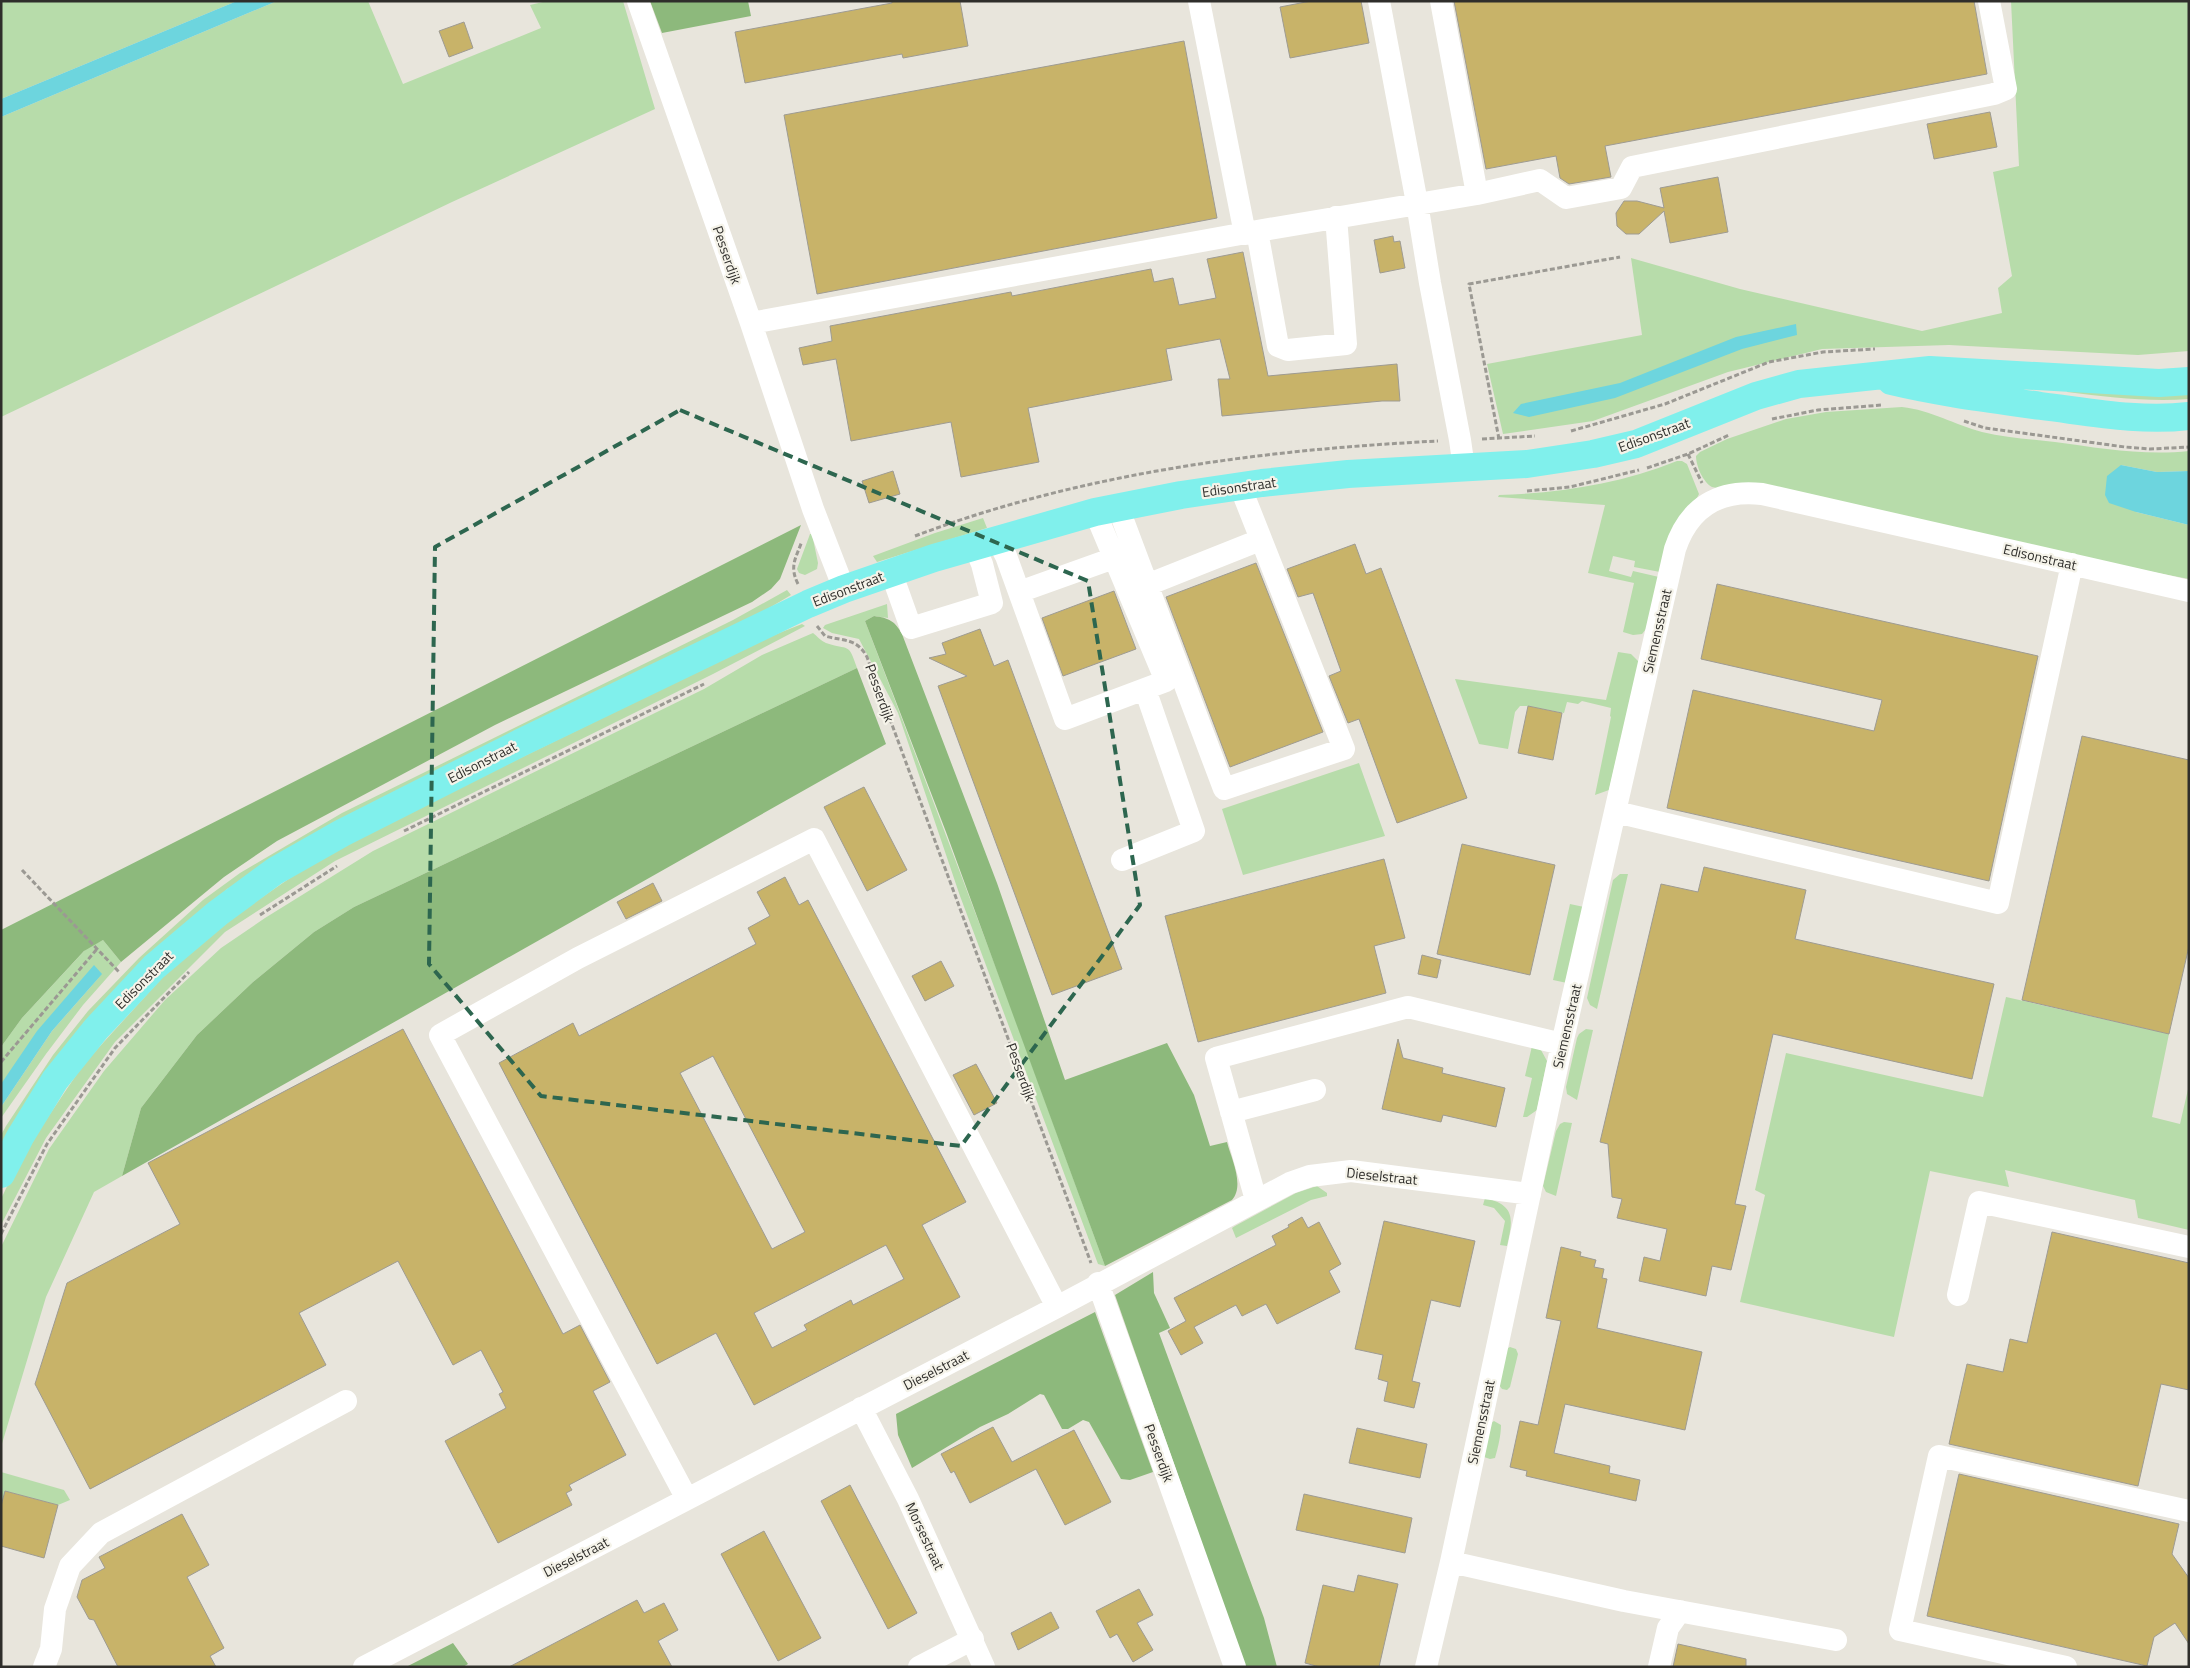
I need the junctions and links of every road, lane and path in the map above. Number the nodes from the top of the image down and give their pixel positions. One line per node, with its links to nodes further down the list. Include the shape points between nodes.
1 (638, 1): 11 (street, Pesserdijk)
2 (1199, 1): 9 (street)
3 (1379, 1): 7 (street)
4 (1441, 1): 6 (street)
5 (1990, 1): 6 (street, via 2006,89 1994,94 1632,167 1621,188 1566,198 1540,180)
6 (1477, 194): 7 (street)
7 (1417, 203): 8 (street); 17 (street)
8 (1336, 218): 9 (street); 9 (street, via 1346,344 1288,350 1278,346)
9 (1251, 233): 11 (street)
10 (1620, 257): 16 (path, via 1469,284)
11 (751, 323): 20 (street, Pesserdijk)
12 (1872, 377): 13 (main road, Edisonstraat, via 1930,370 2150,382); 14 (main road, Edisonstraat, via 1937,392 2107,415 2162,419); 16 (main road, Edisonstraat, via 1799,384 1756,396 1636,444 1593,454)
13 (2189, 381)
14 (2189, 416)
15 (1688, 454): 19 (path)
16 (1503, 466): 17 (main road, Edisonstraat)
17 (1464, 468): 18 (main road, Edisonstraat, via 1348,474)
18 (1240, 486): 21 (main road, Edisonstraat); 22 (street)
19 (1710, 502): 25 (street, Edisonstraat, via 1738,492 1762,494); 34 (street, Siemensstraat, via 1692,517 1675,549)
20 (814, 510): 28 (street, Pesserdijk); 31 (path, Pesserdijk, via 792,567)
21 (1106, 510): 23 (main road, Edisonstraat); 24 (street); 27 (street)
22 (1260, 540): 27 (street); 27 (street, via 1344,749 1224,788)
23 (985, 542): 26 (main road, Edisonstraat); 26 (street, via 982,564 992,603 911,628); 30 (street, via 1006,556)
24 (1114, 558): 30 (street); 33 (street, via 1166,681)
25 (2072, 564): 29 (street, Edisonstraat); 34 (street, via 1998,903)
26 (891, 572): 28 (main road, Edisonstraat)
27 (1147, 585)
28 (844, 589): 31 (main road, Edisonstraat)
29 (2189, 591)
30 (1019, 592): 33 (street, via 1065,719)
31 (815, 620): 47 (main road, Edisonstraat, via 522,742 342,833 275,871 218,913 154,968 96,1029 55,1080); 52 (path, Pesserdijk, via 825,636 854,642 867,656)
32 (708, 681): 35 (path, Edisonstraat)
33 (1145, 689): 36 (street, via 1194,831)
34 (1616, 812): 43 (street, Siemensstraat)
35 (397, 835)
36 (1122, 860)
37 (344, 862): 39 (path)
38 (22, 870): 40 (path)
39 (254, 919)
40 (96, 949): 42 (path); 44 (path)
41 (191, 970): 50 (path, Edisonstraat, via 115,1048 47,1144)
42 (119, 972)
43 (1562, 1044): 46 (street, via 1408,1007 1216,1058); 48 (street, Siemensstraat)
44 (1, 1062)
45 (1315, 1090): 46 (street)
46 (1231, 1112): 49 (street)
47 (1, 1174)
48 (1530, 1194): 49 (street, Dieselstraat, via 1351,1171 1310,1176); 59 (street, Siemensstraat)
49 (1256, 1200): 52 (street, Dieselstraat)
50 (1, 1234)
51 (2189, 1247): 53 (street, via 1979,1202)
52 (1098, 1283): 54 (street, Dieselstraat); 67 (street, Pesserdijk)
53 (1958, 1295)
54 (1057, 1307): 56 (street, Dieselstraat); 57 (street, via 814,839 578,958 440,1035)
55 (346, 1401): 63 (street, via 101,1533 70,1566 55,1609 51,1649)
56 (861, 1408): 57 (street, Dieselstraat); 61 (street, Morsestraat)
57 (687, 1499): 64 (street, Dieselstraat)
58 (2189, 1511): 70 (street, via 1939,1456 1900,1630)
59 (1451, 1562): 60 (street); 68 (street, Siemensstraat)
60 (1680, 1611): 62 (street); 69 (street, via 1668,1628)
61 (973, 1639): 65 (street); 66 (street, Morsestraat)
62 (1836, 1640)
63 (44, 1667)
64 (364, 1667)
65 (919, 1667)
66 (984, 1667)
67 (1234, 1667)
68 (1426, 1667)
69 (1659, 1667)
70 (2066, 1667)

